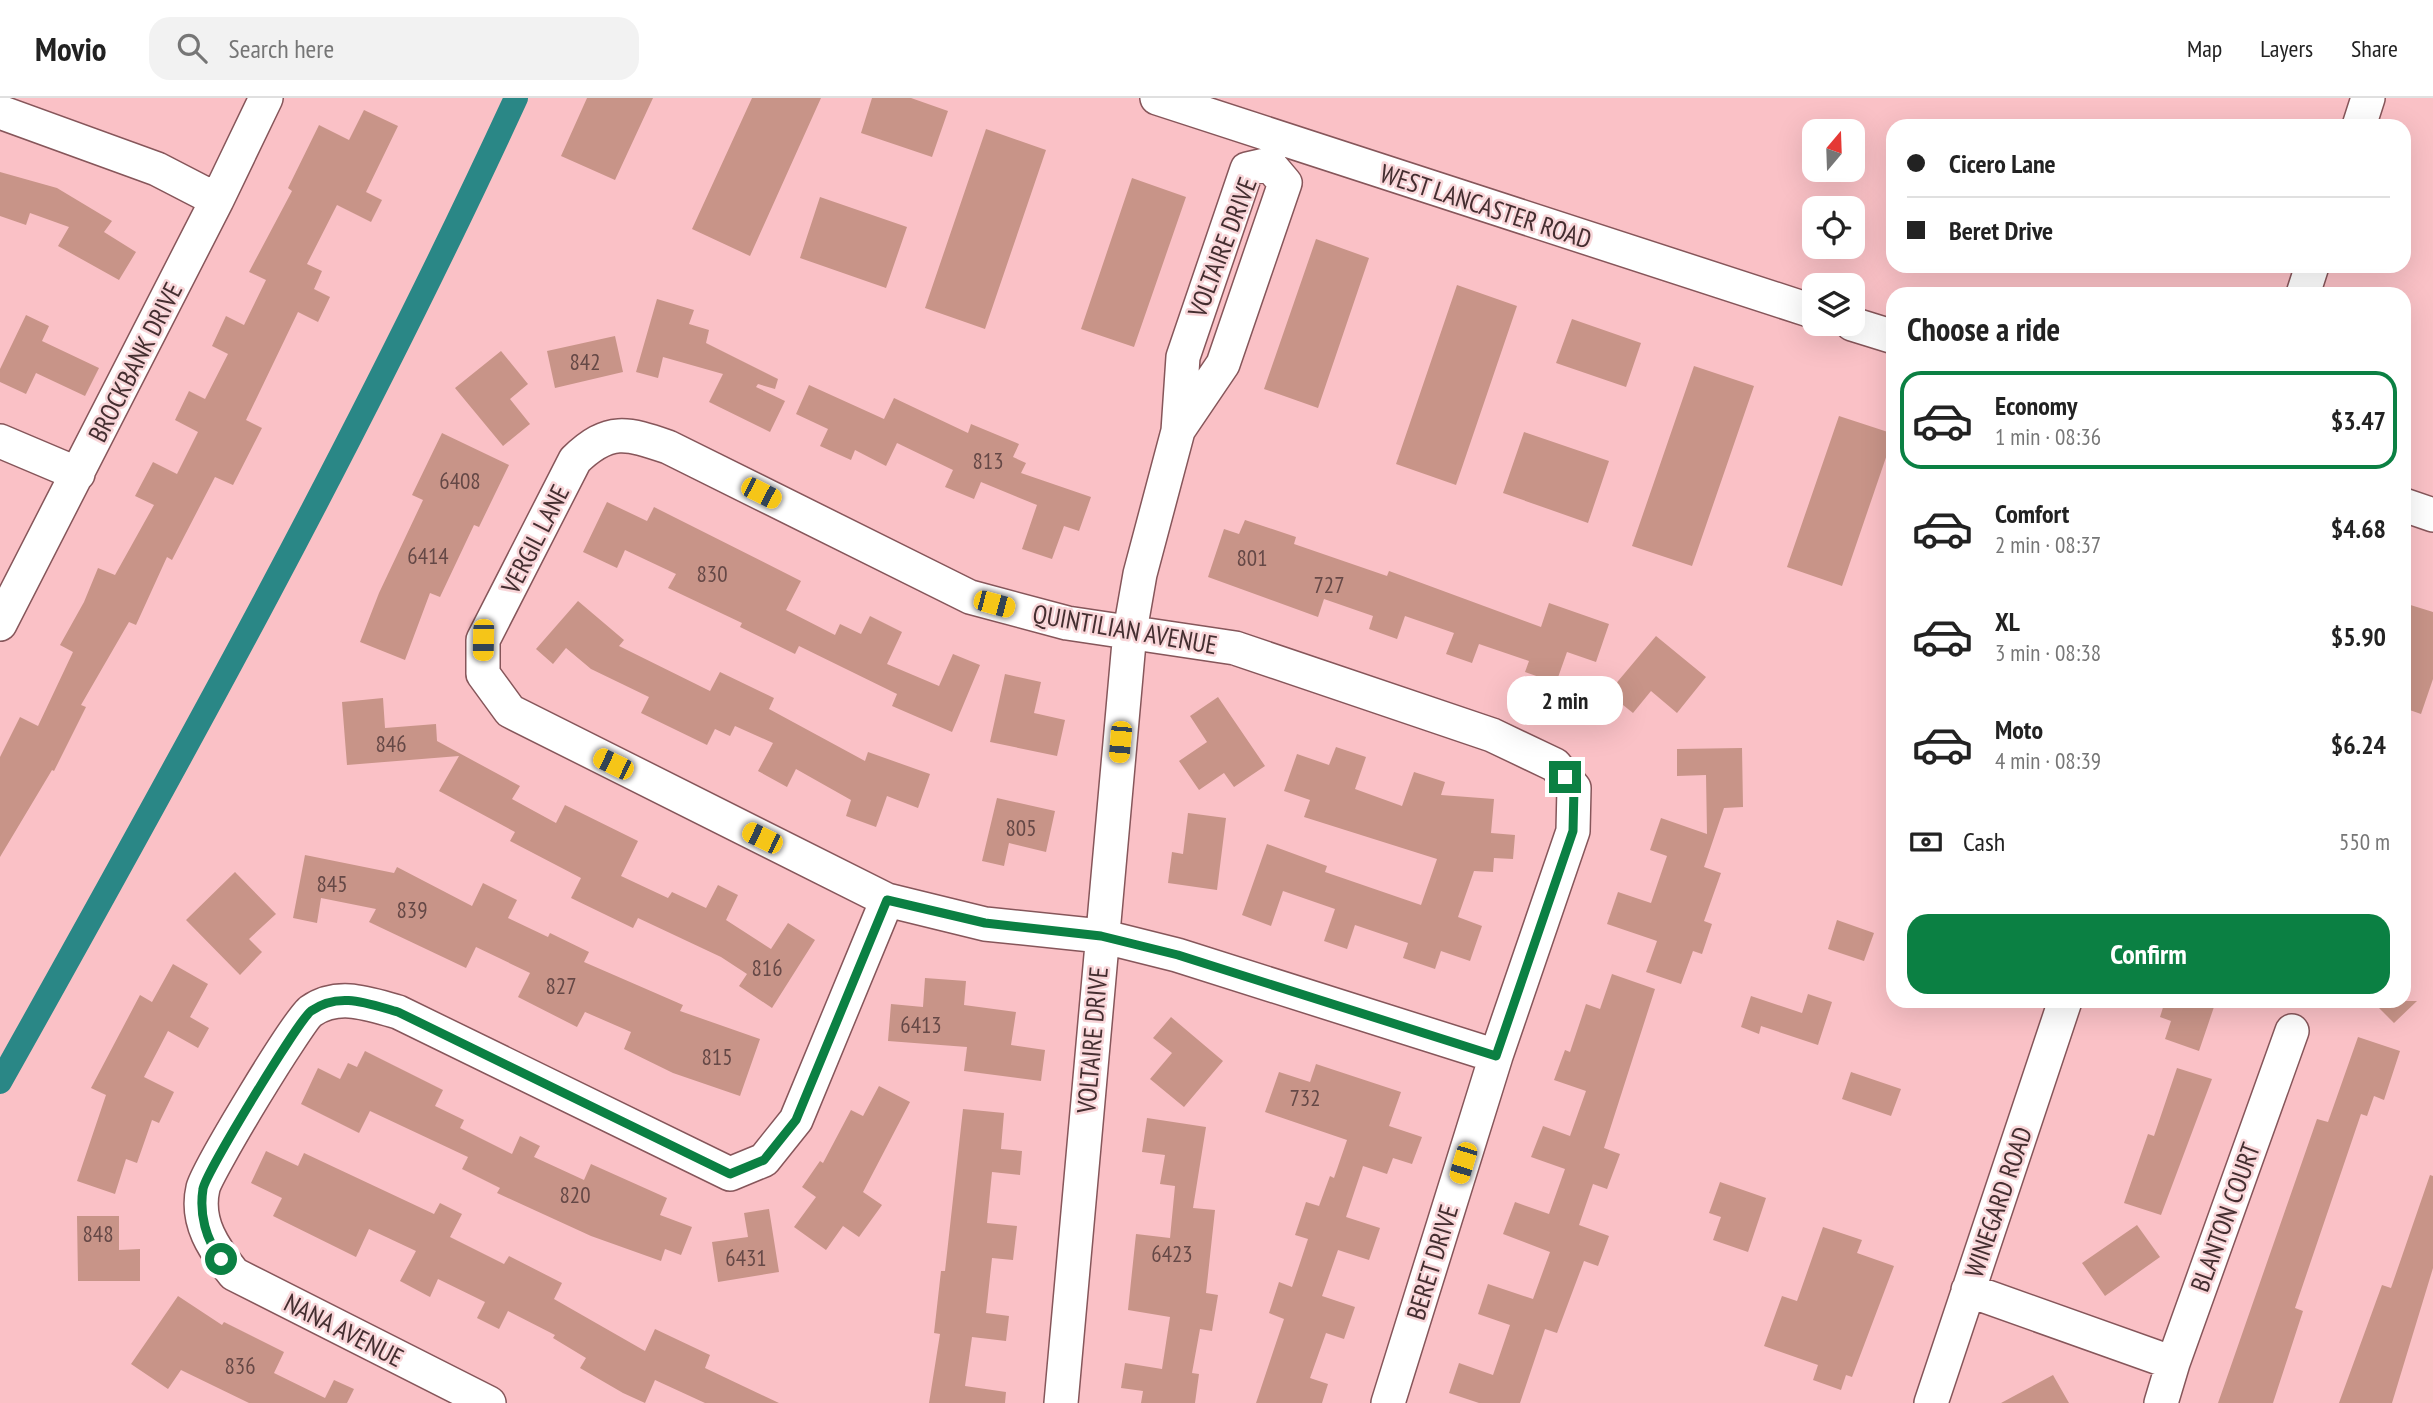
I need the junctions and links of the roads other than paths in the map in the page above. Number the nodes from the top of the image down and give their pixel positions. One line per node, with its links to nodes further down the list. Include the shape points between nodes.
1 (266, 98): 7 (street, BROCKBANK DRIVE)
2 (1157, 98): 6 (street, WEST LANCASTER ROAD)
3 (2368, 98): 5 (street)
4 (0, 112): 7 (street, via 158,169)
5 (2361, 119)
6 (1274, 151): 8 (street, WEST LANCASTER ROAD); 17 (street, VOLTAIRE DRIVE, via 1247,169 1183,357 1178,431)
7 (217, 200): 13 (street, BROCKBANK DRIVE)
8 (1802, 308)
9 (1865, 328): 10 (street)
10 (1886, 335)
11 (630, 434): 17 (street, QUINTILIAN AVENUE, via 668,447 970,597 1067,623); 19 (street, VERGIL LANE, via 594,442 575,460 483,640 482,674 510,711)
12 (0, 441): 13 (street)
13 (78, 474): 16 (street, BROCKBANK DRIVE)
14 (2411, 507): 15 (street)
15 (2433, 515)
16 (0, 624)
17 (1130, 631): 18 (street, QUINTILIAN AVENUE, via 1235,648 1492,735); 20 (street, VOLTAIRE DRIVE)
18 (1555, 765): 23 (street, BERET DRIVE, via 1574,788 1573,831)
19 (887, 900): 20 (street, via 985,923); 26 (street, NANA AVENUE, via 796,1120 764,1160 730,1174 398,1012 348,998 312,1011 290,1036 203,1187 209,1244 234,1274)
20 (1101, 936): 23 (street, via 1178,955); 27 (street, VOLTAIRE DRIVE)
21 (2063, 1008): 24 (street, WINEGARD ROAD)
22 (2292, 1031): 25 (street, BLANTON COURT)
23 (1496, 1056): 28 (street, BERET DRIVE)
24 (1968, 1290): 25 (street); 29 (street, WINEGARD ROAD)
25 (2173, 1363): 30 (street, BLANTON COURT)
26 (489, 1403)
27 (1061, 1403)
28 (1388, 1403)
29 (1931, 1403)
30 (2161, 1403)

